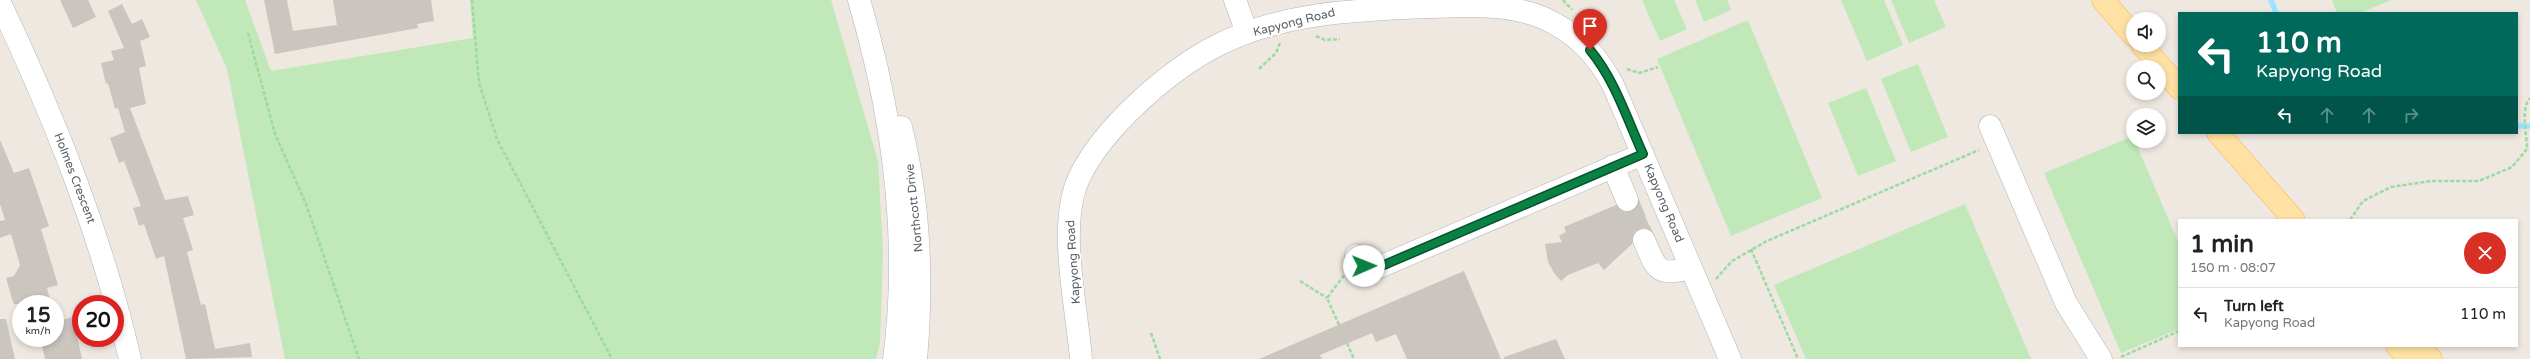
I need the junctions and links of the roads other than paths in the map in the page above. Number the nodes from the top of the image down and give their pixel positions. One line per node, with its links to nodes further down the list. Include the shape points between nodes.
1 (859, 0): 10 (street, Northcott Drive)
2 (1235, 0): 8 (street)
3 (2103, 0): 7 (main road)
4 (0, 4): 23 (street, Holmes Crescent, via 43,95 83,195 107,269)
5 (1441, 4): 6 (street, Kapyong Road, via 1362,9); 14 (street, Kapyong Road, via 1509,8 1540,16 1566,29 1603,66)
6 (1327, 6): 8 (street, Kapyong Road)
7 (2126, 27)
8 (1248, 33): 26 (street, Kapyong Road, via 1218,45 1163,81 1098,148 1079,178 1071,203 1069,224)
9 (2148, 52): 11 (main road)
10 (877, 63): 24 (street, Northcott Drive, via 887,116 899,213 900,284); 25 (street, Northcott Drive, via 883,71 895,102 916,198 921,310)
11 (2178, 87)
12 (2219, 134): 17 (main road)
13 (1993, 135): 28 (street, via 2066,303)
14 (1643, 154): 15 (street); 20 (street, Kapyong Road)
15 (1613, 166): 16 (street); 19 (street, via 1377,268)
16 (1627, 200)
17 (2293, 219)
18 (1644, 240): 20 (street, via 1655,266 1662,271)
19 (1351, 263)
20 (1691, 268): 27 (street, Kapyong Road)
21 (2398, 347): 29 (main road)
22 (2417, 347): 30 (main road)
23 (130, 359)
24 (894, 359)
25 (916, 359)
26 (1081, 359)
27 (1730, 359)
28 (2101, 359)
29 (2409, 359)
30 (2431, 359)

